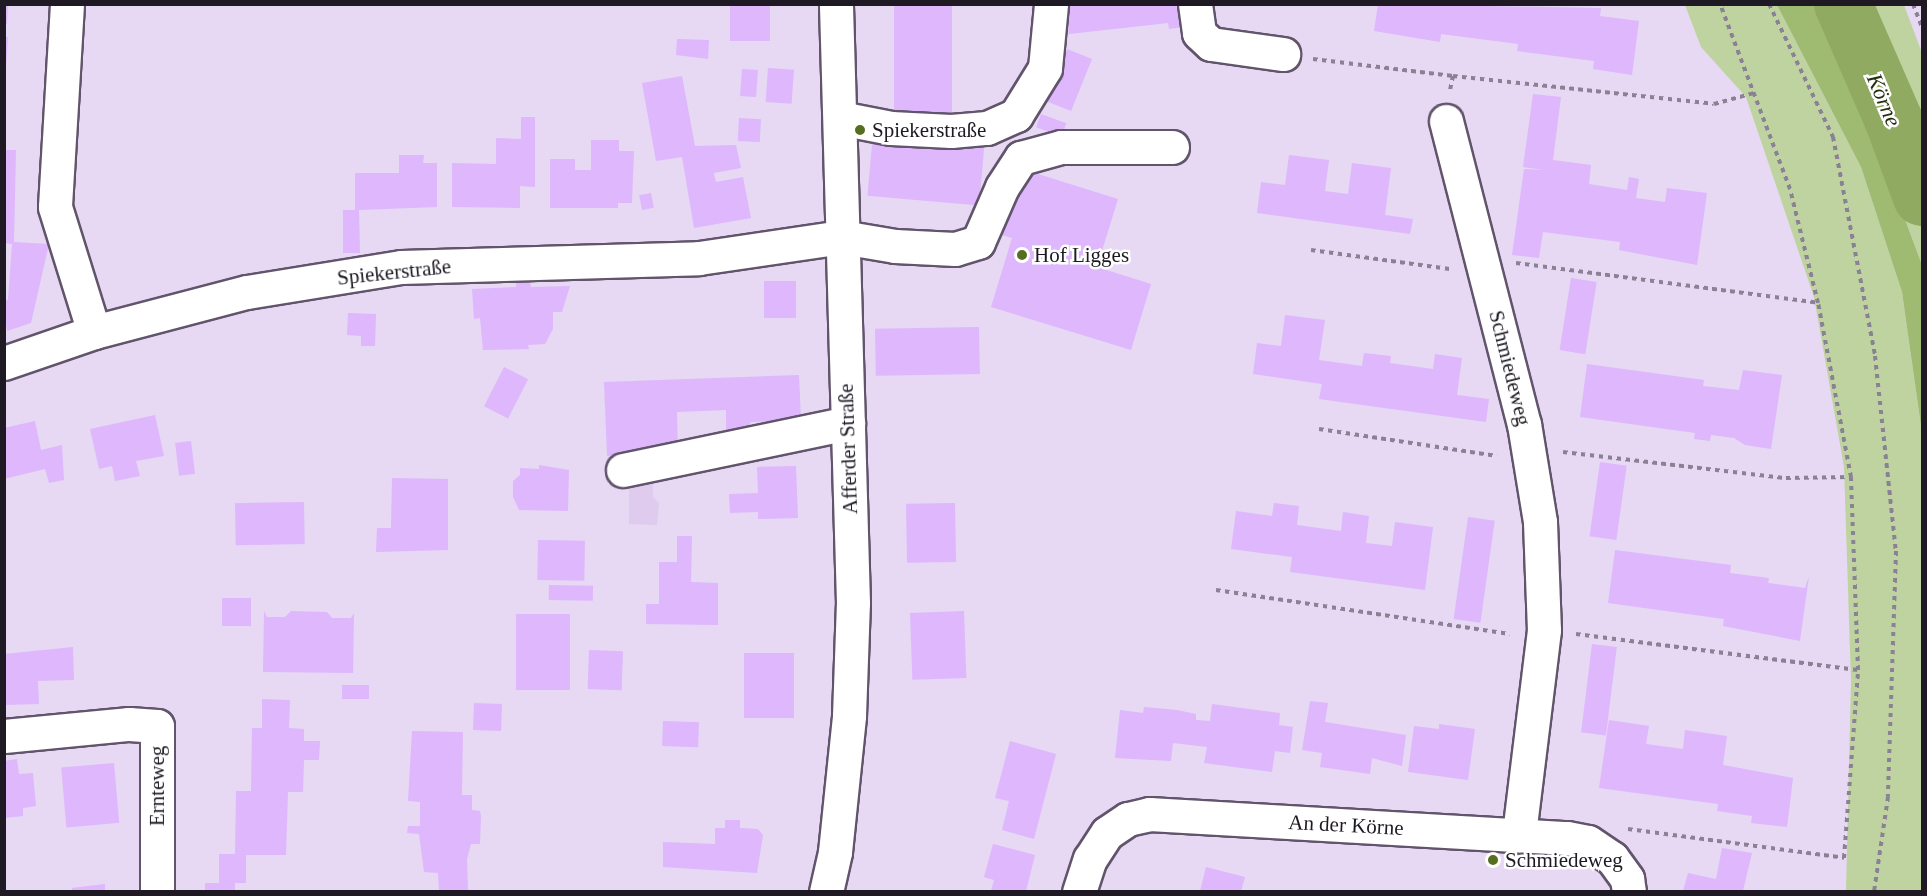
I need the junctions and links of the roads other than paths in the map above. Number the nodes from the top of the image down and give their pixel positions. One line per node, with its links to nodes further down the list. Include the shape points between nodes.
1 (67, 4): 10 (street, via 55,207)
2 (836, 4): 6 (street, Afferder Straße)
3 (1051, 4): 6 (street, via 1045,68 1016,115 987,128 951,131 891,128)
4 (1195, 4): 5 (street, via 1199,33 1211,44)
5 (1283, 54)
6 (840, 118): 9 (street, Afferder Straße)
7 (1446, 121): 15 (street, Schmiedeweg, via 1529,454 1540,522 1543,635)
8 (1172, 147): 9 (street, Spiekerstraße, via 1060,147 1021,158 1002,187 978,242 955,249 895,246)
9 (842, 237): 10 (street, Spiekerstraße, via 699,258 401,267 247,292); 12 (street, Afferder Straße)
10 (94, 332): 11 (street, Spiekerstraße)
11 (4, 363)
12 (848, 423): 13 (street); 17 (street, Afferder Straße, via 853,603 849,716 835,852)
13 (623, 470)
14 (4, 736): 16 (street, Ernteweg, via 129,724 157,726)
15 (1519, 835): 18 (street, An der Körne, via 1149,814 1128,819 1107,833 1090,859); 19 (street, An der Körne, via 1588,842 1612,858 1627,879)
16 (157, 891)
17 (826, 891)
18 (1079, 891)
19 (1629, 891)

